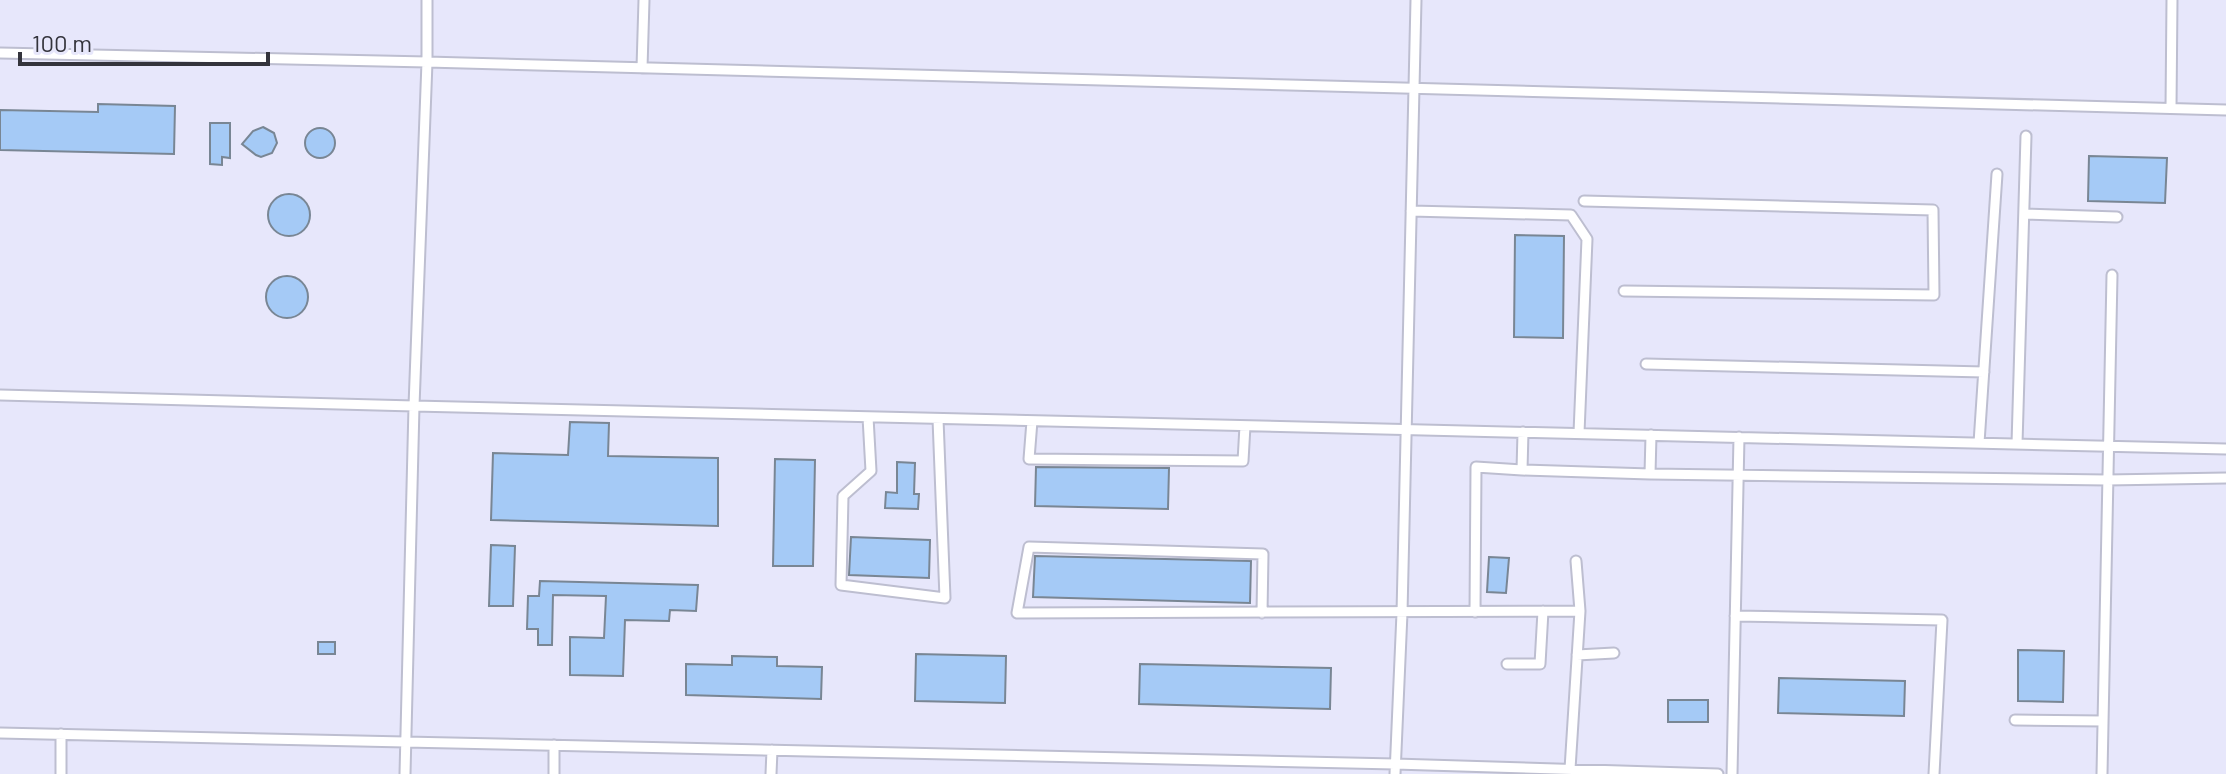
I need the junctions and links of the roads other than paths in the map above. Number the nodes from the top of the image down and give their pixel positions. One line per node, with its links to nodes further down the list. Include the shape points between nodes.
1 (427, 0): 6 (lane)
2 (644, 0): 7 (lane)
3 (1416, 0): 8 (lane)
4 (2172, 0): 9 (lane)
5 (0, 53): 6 (lane)
6 (427, 62): 7 (lane); 22 (lane)
7 (642, 68): 8 (lane)
8 (1413, 90): 9 (lane); 14 (lane)
9 (2171, 108): 10 (lane)
10 (2226, 110)
11 (2026, 136): 15 (lane)
12 (1997, 174): 20 (lane)
13 (1584, 201): 18 (lane, via 1933,210 1934,295)
14 (1411, 211): 27 (lane); 29 (lane, via 1571,215 1587,239)
15 (2024, 214): 16 (lane); 33 (lane)
16 (2117, 217)
17 (2112, 275): 34 (lane)
18 (1624, 291)
19 (1646, 364): 20 (lane)
20 (1984, 372): 32 (lane)
21 (0, 395): 22 (lane)
22 (414, 406): 23 (lane); 55 (lane)
23 (868, 417): 24 (lane); 24 (lane, via 871,471 843,496 841,585 945,598)
24 (938, 419): 25 (lane)
25 (1032, 421): 26 (lane); 26 (lane, via 1029,459 1243,461)
26 (1245, 426): 27 (lane)
27 (1405, 429): 28 (lane); 46 (lane)
28 (1523, 432): 29 (lane); 36 (lane)
29 (1579, 433): 30 (lane)
30 (1651, 435): 31 (lane); 37 (lane)
31 (1739, 437): 32 (lane); 38 (lane)
32 (1979, 443): 33 (lane)
33 (2017, 444): 34 (lane)
34 (2107, 446): 35 (lane); 40 (lane)
35 (2226, 449)
36 (1522, 470): 37 (lane); 44 (lane, via 1476,467)
37 (1650, 474): 38 (lane)
38 (1739, 475): 40 (lane); 47 (lane)
39 (2226, 478): 40 (lane)
40 (2107, 480): 52 (lane)
41 (1576, 561): 43 (lane)
42 (1543, 611): 43 (lane); 44 (lane); 50 (lane, via 1540,664)
43 (1580, 611): 49 (lane)
44 (1475, 612): 46 (lane)
45 (1262, 613): 45 (lane, via 1247,613 1017,613 1029,547 1263,554); 46 (lane)
46 (1402, 613): 58 (lane)
47 (1735, 616): 65 (lane); 66 (lane, via 1942,620)
48 (1614, 653): 49 (lane)
49 (1577, 655): 59 (lane)
50 (1507, 664)
51 (2015, 720): 52 (lane)
52 (2103, 721): 67 (lane)
53 (0, 733): 54 (lane)
54 (61, 734): 55 (lane); 60 (lane)
55 (405, 742): 56 (lane); 61 (lane)
56 (554, 745): 57 (lane); 62 (lane)
57 (772, 750): 58 (lane); 63 (lane)
58 (1395, 769): 59 (lane)
59 (1570, 769): 64 (lane)
60 (61, 774)
61 (405, 774)
62 (554, 774)
63 (771, 774)
64 (1718, 774)
65 (1732, 774)
66 (1934, 774)
67 (2102, 774)

